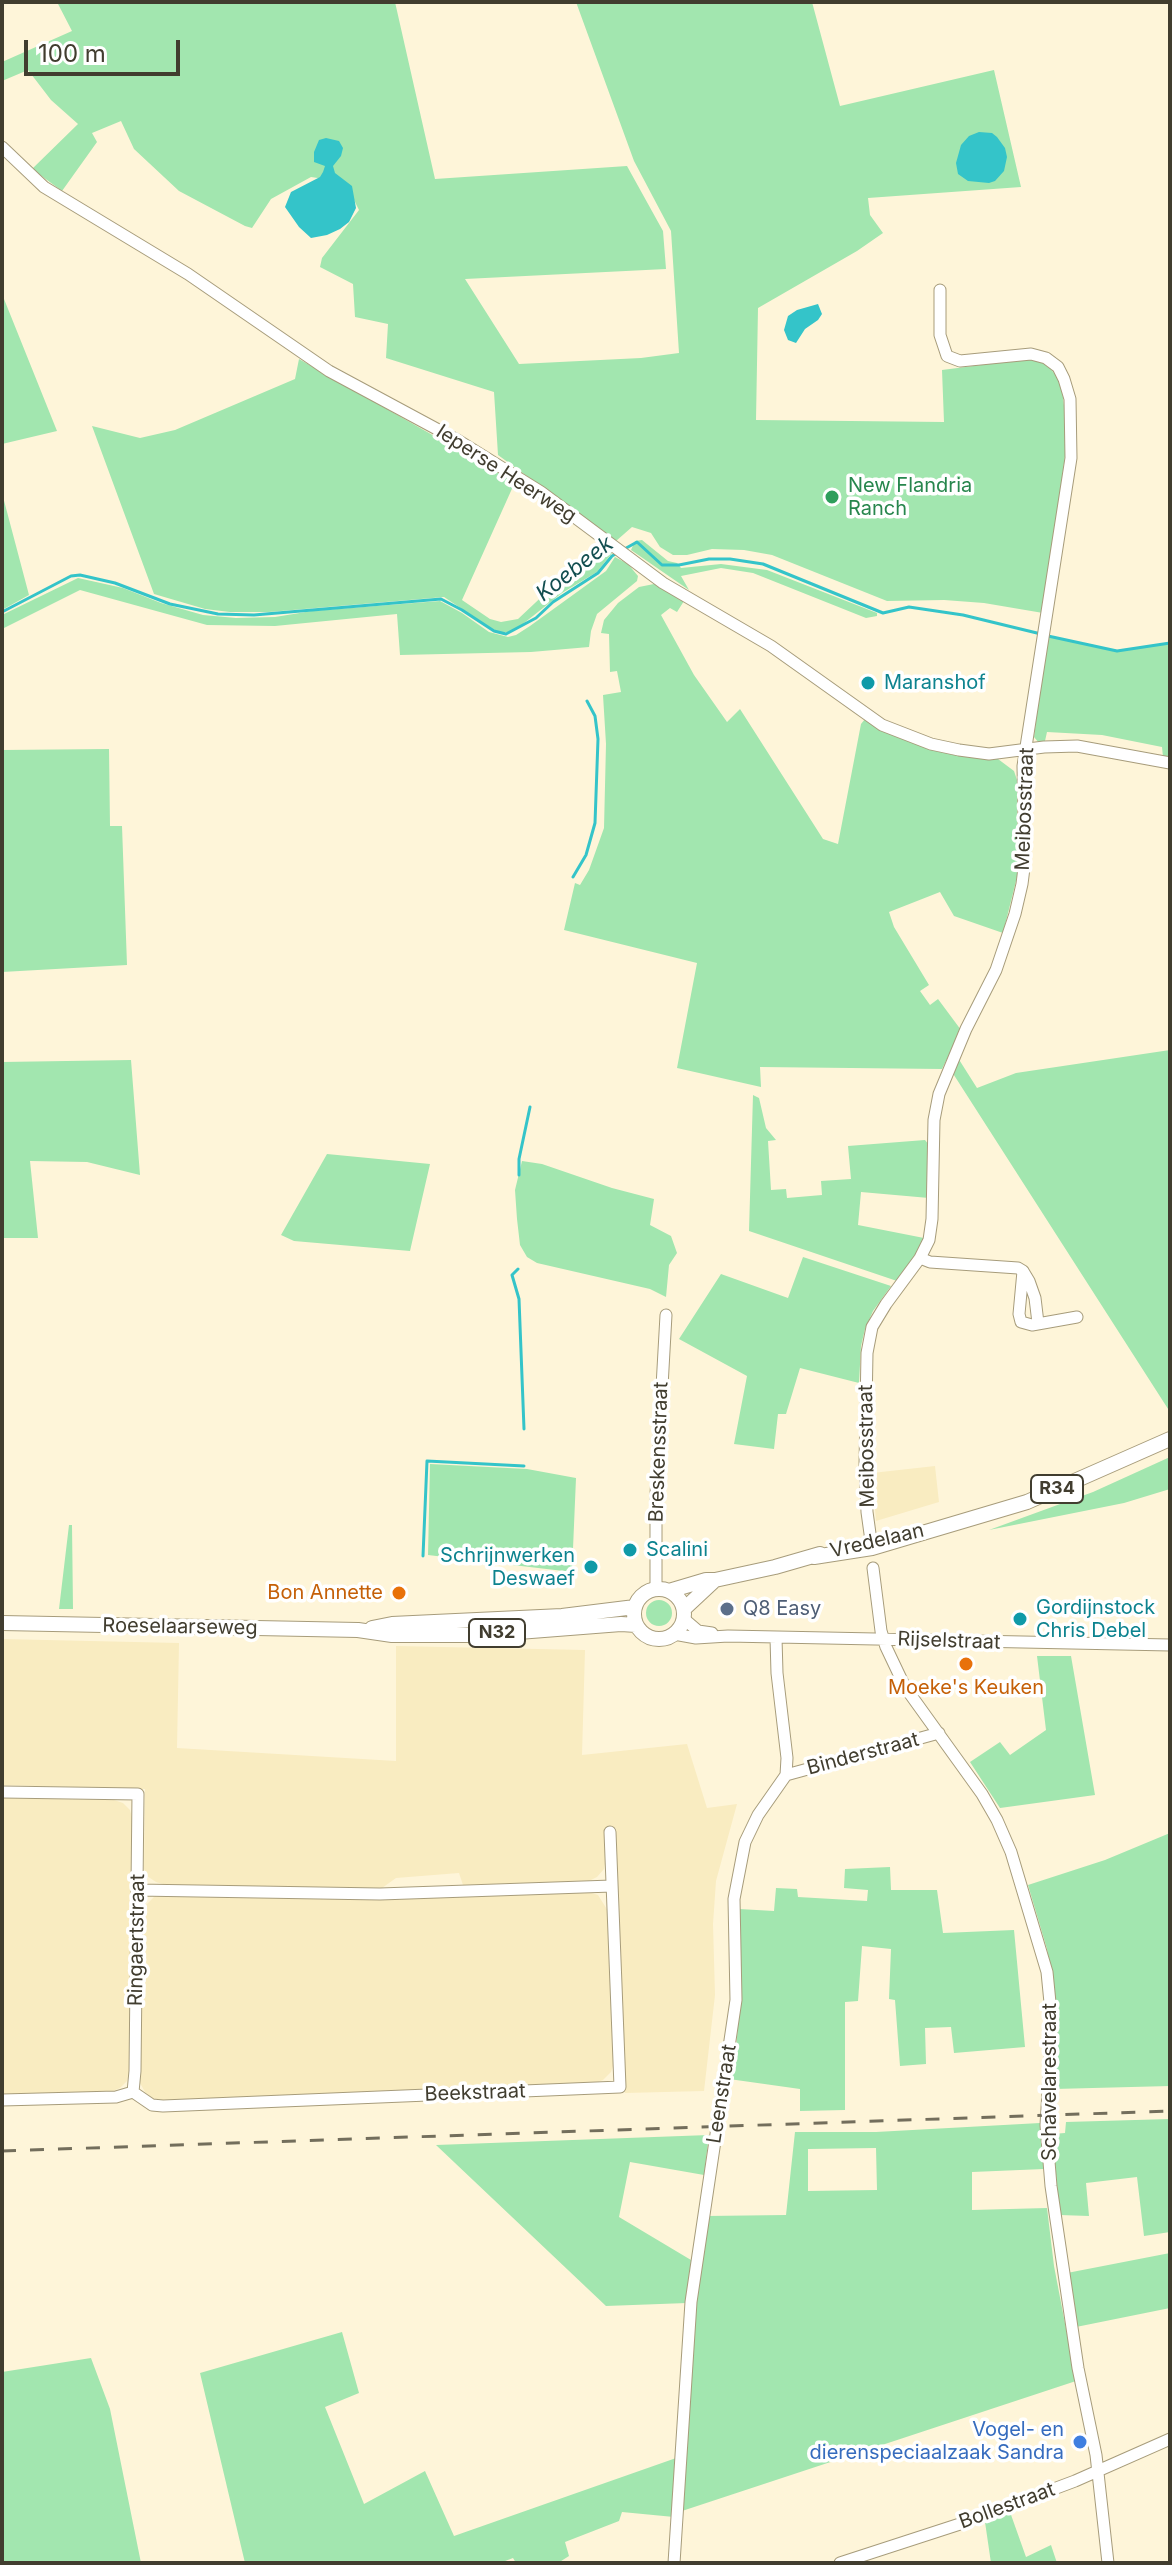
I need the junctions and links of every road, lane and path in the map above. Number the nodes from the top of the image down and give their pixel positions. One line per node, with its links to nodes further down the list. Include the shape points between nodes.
1 (4, 152): 3 (street, Ieperse Heerweg, via 44,187 188,274 329,371 541,492 663,583 771,646 882,725 959,750 989,754)
2 (940, 290): 3 (street, Meibosstraat, via 940,335 947,356 960,361 1031,354 1046,358 1058,367 1070,399 1071,458)
3 (1026, 749): 4 (street, Ieperse Heerweg, via 1085,747); 5 (street, Meibosstraat, via 1022,884 996,970 939,1094 932,1219)
4 (1170, 763)
5 (920, 1258): 7 (street, via 1018,1268 1023,1271 1021,1322); 9 (street, Meibosstraat, via 872,1327 867,1353 865,1464)
6 (666, 1315): 12 (street, Breskensstraat, via 656,1494)
7 (1077, 1317)
8 (1170, 1439): 9 (main road, Vredelaan / R34, via 1027,1502)
9 (872, 1543): 11 (main road, Vredelaan / R34)
10 (873, 1568): 21 (street)
11 (715, 1580): 12 (main road, Vredelaan / R34); 14 (main road)
12 (663, 1590): 13 (main road, via 643,1595); 14 (main road, N32, via 680,1600)
13 (635, 1607): 16 (main road); 17 (main road, Roeselaarseweg / N32)
14 (684, 1614): 18 (main road); 19 (street, Rijselstraat / N32, via 698,1631)
15 (2, 1623): 17 (main road, Roeselaarseweg / N32)
16 (636, 1625): 17 (main road, Roeselaarseweg / N32, via 480,1635); 18 (main road, N32, via 648,1637)
17 (358, 1630)
18 (674, 1634): 19 (street, Rijselstraat / N32)
19 (728, 1636): 20 (street, Rijselstraat / N32)
20 (776, 1638): 21 (street, Rijselstraat / N32); 24 (street)
21 (883, 1639): 22 (street, Rijselstraat / N32); 23 (street, Schavelarestraat, via 905,1687)
22 (1170, 1645)
23 (939, 1733): 24 (street, Binderstraat); 32 (street, Schavelarestraat, via 997,1820 1047,1972 1052,2023 1046,2125 1051,2186)
24 (786, 1775): 33 (street, Leenstraat, via 745,1842 734,1899 736,2000 691,2302)
25 (2, 1792): 28 (street, Ringaertstraat, via 138,1794)
26 (610, 1832): 27 (street, Beekstraat)
27 (612, 1886): 28 (street, via 380,1894); 29 (street, Beekstraat, via 620,2087 163,2106)
28 (137, 1890): 29 (street, Ringaertstraat)
29 (133, 2092): 30 (street)
30 (2, 2100)
31 (1170, 2439): 32 (street, Bollestraat)
32 (1098, 2471): 34 (street, Bollestraat); 35 (street, Schavelarestraat)
33 (674, 2563)
34 (840, 2563)
35 (1108, 2563)

